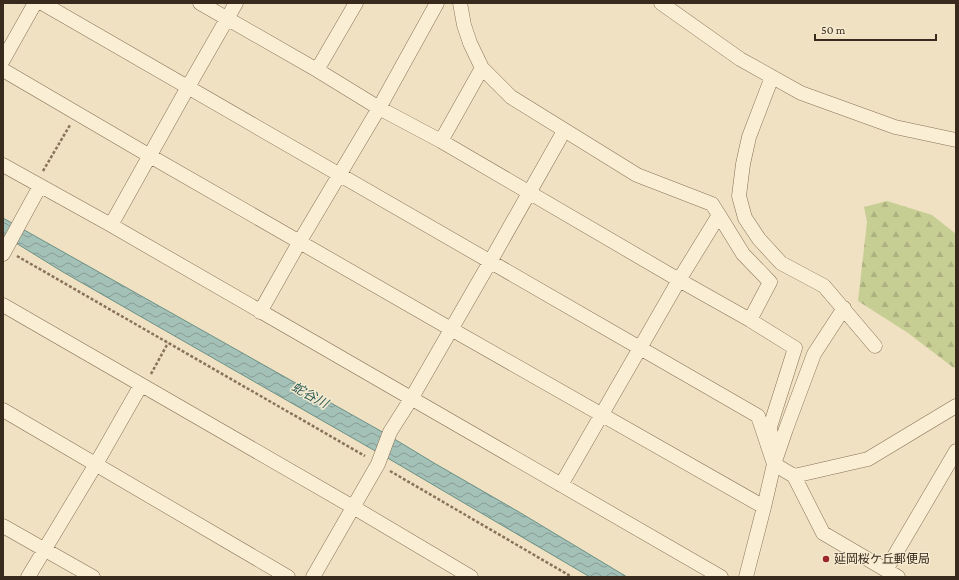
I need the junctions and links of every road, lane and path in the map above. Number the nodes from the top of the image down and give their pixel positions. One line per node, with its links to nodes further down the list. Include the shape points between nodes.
1 (35, 3): 10 (street)
2 (42, 3): 15 (street)
3 (200, 3): 9 (street)
4 (236, 3): 9 (street)
5 (356, 3): 13 (street)
6 (437, 3): 16 (street)
7 (460, 3): 11 (street, via 470,43)
8 (667, 5): 14 (street, via 740,60)
9 (228, 19): 13 (street); 15 (street)
10 (3, 60)
11 (482, 68): 18 (street, via 511,97); 20 (street)
12 (3, 70): 17 (street)
13 (317, 70): 16 (street)
14 (772, 77): 19 (street, via 801,93 895,127); 33 (street, via 749,136 743,164 739,196 745,218 759,239 781,263 824,286)
15 (188, 87): 21 (street); 23 (street)
16 (379, 108): 20 (street); 23 (street)
17 (76, 113): 21 (street); 24 (path)
18 (564, 131): 25 (street); 26 (street, via 637,175 712,204)
19 (956, 140)
20 (441, 142): 25 (street)
21 (150, 156): 27 (street); 28 (street)
22 (3, 165): 24 (street)
23 (339, 175): 28 (street); 30 (street)
24 (38, 185): 27 (street); 29 (street)
25 (529, 193): 30 (street); 31 (street)
26 (719, 215): 31 (street); 35 (street, via 743,254 770,282)
27 (111, 225): 34 (street)
28 (300, 242): 34 (street); 36 (street)
29 (5, 250): 37 (path)
30 (490, 262): 36 (street); 39 (street)
31 (679, 280): 35 (street); 39 (street)
32 (3, 305): 40 (street)
33 (844, 308): 38 (street); 48 (street, via 814,354)
34 (260, 312): 41 (street)
35 (750, 320): 48 (street, via 795,348 770,427)
36 (451, 329): 41 (street); 44 (street)
37 (168, 343): 40 (path); 47 (path)
38 (875, 346)
39 (640, 348): 44 (street); 48 (street, via 758,416)
40 (143, 386): 46 (street); 51 (street)
41 (411, 399): 47 (street, via 390,432); 50 (street)
42 (956, 406): 49 (street, via 868,459)
43 (3, 410): 46 (street)
44 (602, 414): 50 (street); 52 (street)
45 (956, 451): 55 (street)
46 (96, 464): 54 (street); 58 (street)
47 (378, 464): 51 (street); 61 (path)
48 (774, 464): 49 (street); 52 (street)
49 (794, 476): 55 (street, via 823,533)
50 (561, 485): 62 (street)
51 (352, 507): 59 (street); 60 (street)
52 (764, 507): 63 (street)
53 (3, 526): 54 (street)
54 (45, 549): 56 (street); 57 (street)
55 (892, 573)
56 (28, 577)
57 (93, 577)
58 (288, 577)
59 (313, 577)
60 (471, 577)
61 (572, 577)
62 (721, 577)
63 (746, 577)

